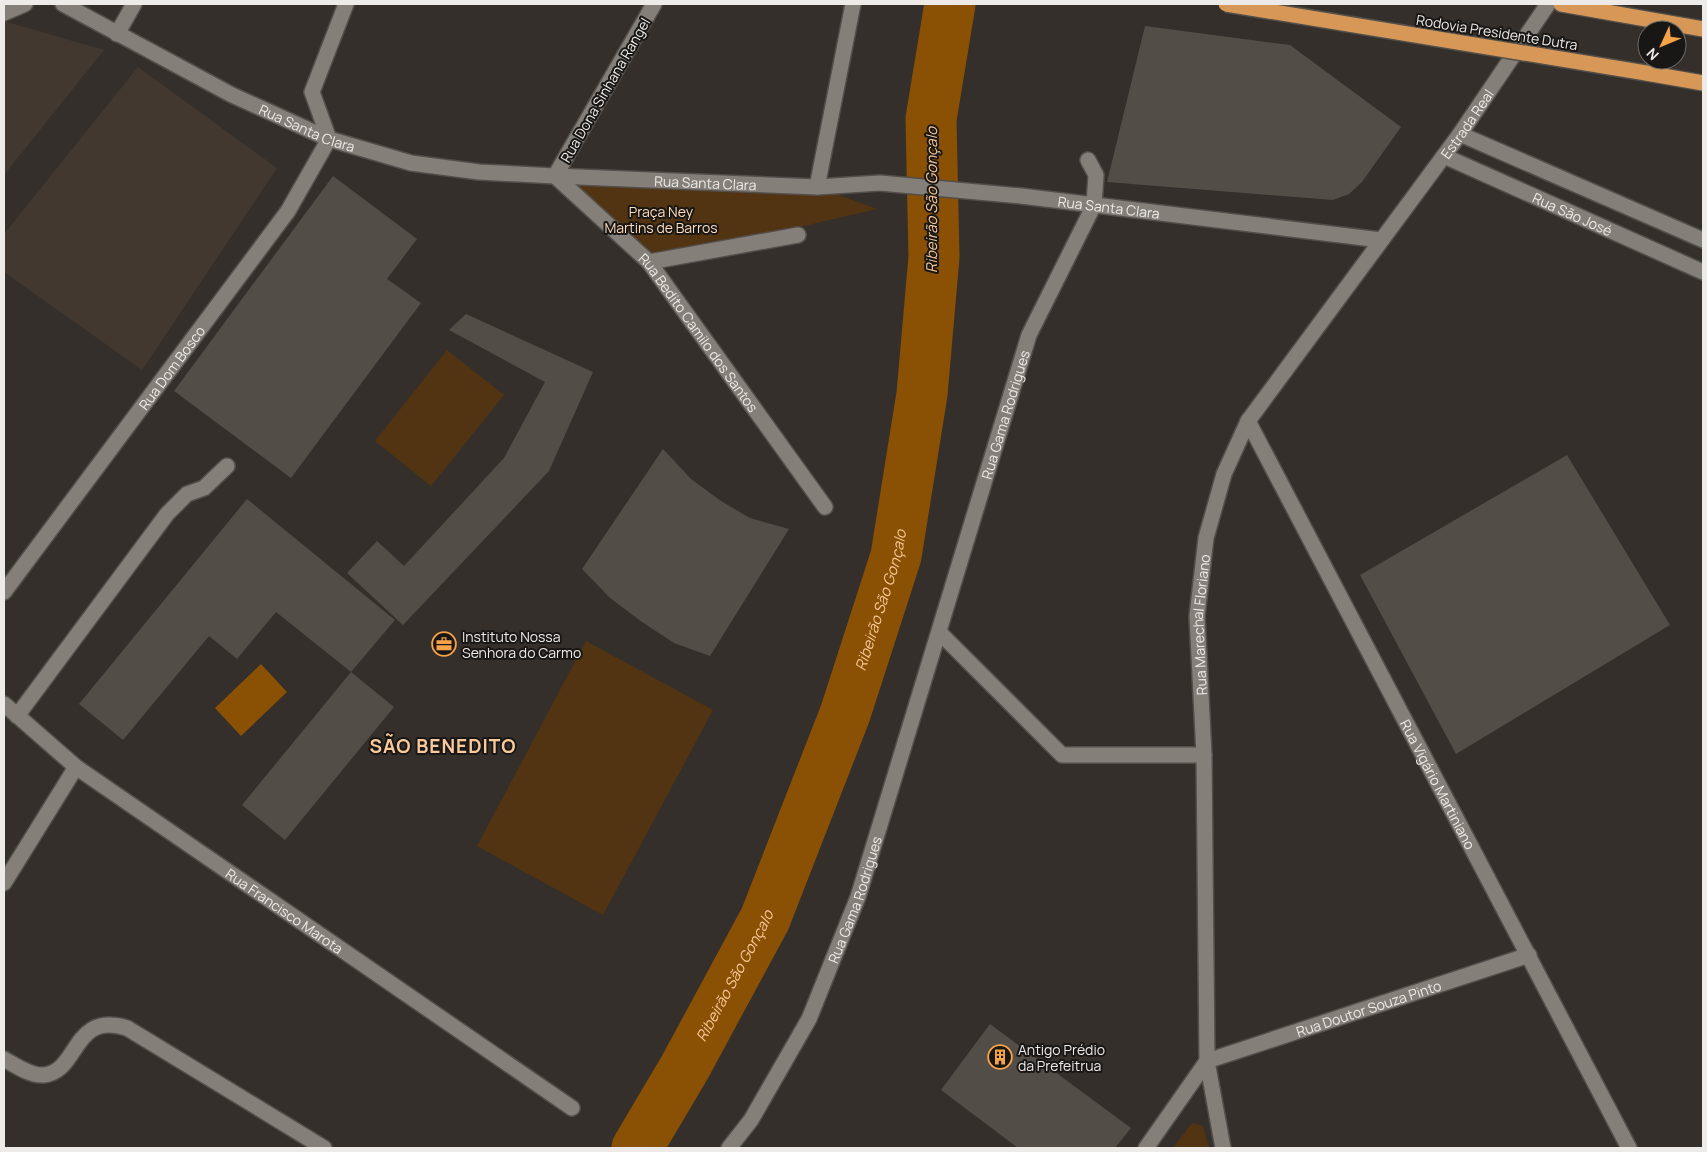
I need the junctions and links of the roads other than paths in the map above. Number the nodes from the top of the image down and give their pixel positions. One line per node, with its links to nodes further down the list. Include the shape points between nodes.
1 (25, 4): 10 (street)
2 (62, 4): 12 (street, Rua Santa Clara)
3 (134, 4): 12 (street)
4 (346, 4): 15 (street, via 312,92)
5 (654, 4): 18 (street, Rua Dona Sinhana Rangel)
6 (853, 4): 19 (street)
7 (1226, 4): 13 (highway, Rodovia Presidente Dutra, bridge)
8 (1548, 4): 14 (street, Estrada Real)
9 (1561, 4): 11 (highway)
10 (4, 13)
11 (1703, 29)
12 (117, 34): 15 (street, Rua Santa Clara, via 232,95)
13 (1703, 83)
14 (1460, 134): 16 (street, Estrada Real); 23 (street, Rua São José)
15 (330, 139): 18 (street, Rua Santa Clara, via 411,163 479,172); 29 (street, Rua Dom Bosco, via 288,211)
16 (1444, 156): 22 (street, Estrada Real); 25 (street, Rua São José)
17 (1088, 160): 20 (street, via 1096,176)
18 (555, 176): 19 (street, Rua Santa Clara); 24 (street, Rua Bedito Camilo dos Santos)
19 (817, 187): 20 (street, Rua Santa Clara, via 880,183)
20 (1094, 205): 22 (street, Rua Santa Clara); 30 (street, Rua Gama Rodrigues, via 1029,335)
21 (798, 235): 24 (street)
22 (1381, 240): 26 (street, Rua Marechal Floriano)
23 (1703, 240)
24 (650, 262): 28 (street, Rua Bedito Camilo dos Santos)
25 (1703, 272)
26 (1248, 421): 33 (street, Rua Marechal Floriano, via 1224,474 1206,538 1197,616); 36 (street, Rua Vigário Martiniano)
27 (227, 466): 32 (street, via 204,488 187,494 167,514)
28 (825, 507)
29 (4, 592)
30 (940, 633): 33 (street, via 1062,754); 41 (street, Rua Gama Rodrigues, via 858,897 812,1011 751,1120)
31 (4, 704): 32 (street, Rua Francisco Marota)
32 (18, 716): 34 (street, Rua Francisco Marota)
33 (1204, 756): 38 (street, Rua Marechal Floriano)
34 (76, 767): 35 (street); 39 (street, Rua Francisco Marota)
35 (4, 883)
36 (1529, 955): 38 (street, Rua Doutor Souza Pinto); 44 (street, Rua Vigário Martiniano)
37 (4, 1059): 40 (street, via 42,1075 57,1071 96,1026 110,1023 127,1028)
38 (1207, 1061): 42 (street); 43 (street, Rua Marechal Floriano)
39 (572, 1108)
40 (324, 1148)
41 (729, 1148)
42 (1146, 1148)
43 (1223, 1148)
44 (1629, 1148)

